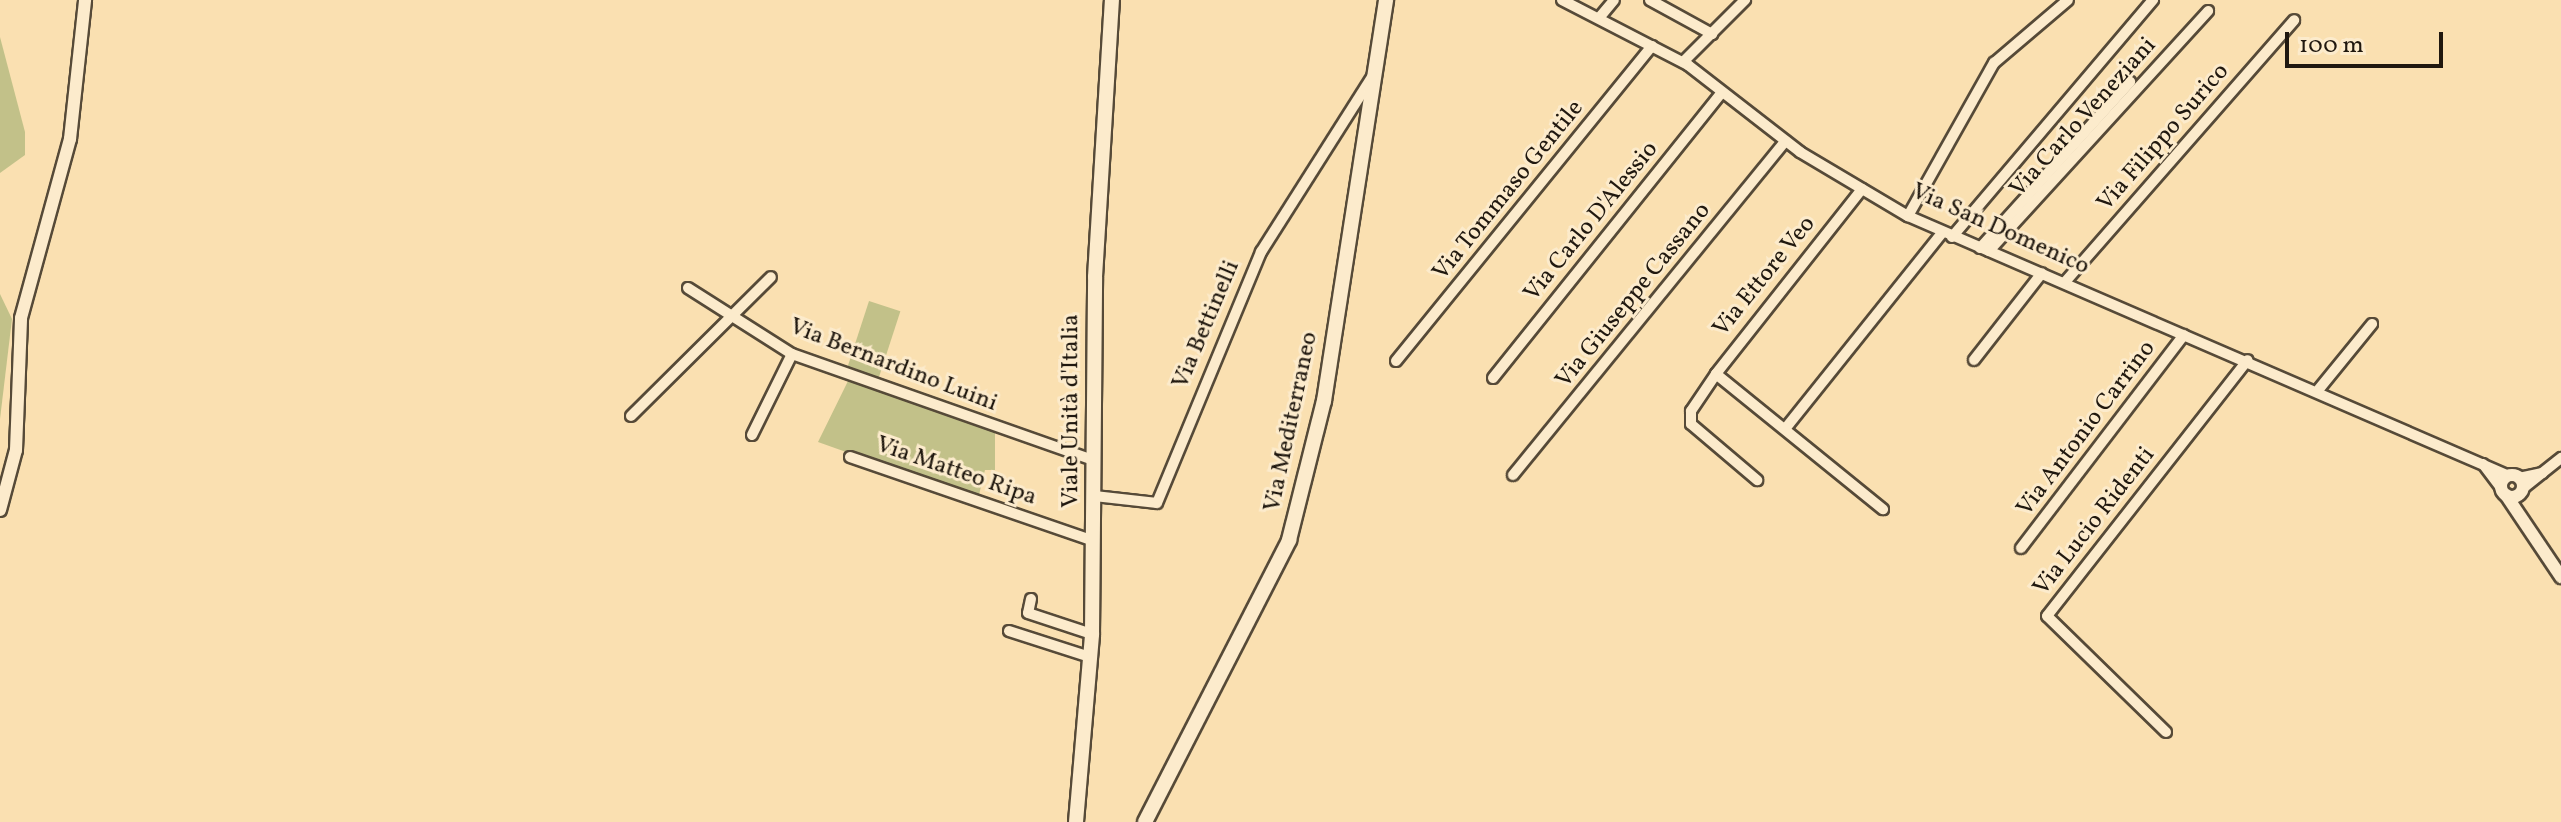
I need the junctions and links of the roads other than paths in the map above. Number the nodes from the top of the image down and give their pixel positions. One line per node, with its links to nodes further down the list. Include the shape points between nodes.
1 (85, 0): 53 (street, via 70,139 21,318 16,450)
2 (1112, 0): 46 (main road, Viale Unità d'Italia, via 1095,277)
3 (1386, 0): 16 (main road, Via Mediterraneo)
4 (1562, 0): 11 (street, Via San Domenico)
5 (1614, 0): 11 (street)
6 (1650, 0): 13 (street)
7 (1745, 0): 13 (street)
8 (2068, 0): 23 (street, via 1994,63)
9 (2153, 0): 24 (street)
10 (2208, 11): 25 (street, Via Carlo Veneziani)
11 (1599, 18): 14 (street, Via San Domenico)
12 (2294, 20): 28 (street, Via Filippo Surico)
13 (1712, 34): 15 (street)
14 (1652, 46): 15 (street, Via San Domenico); 36 (street, Via Tommaso Gentile)
15 (1683, 62): 18 (street, Via San Domenico)
16 (1375, 74): 19 (street, Via Bettinelli); 20 (main road, Via Mediterraneo)
17 (2130, 82): 25 (street)
18 (1722, 92): 21 (street, Via San Domenico); 38 (street, Via Carlo D'Alessio)
19 (1341, 117): 20 (street); 51 (street, Via Bettinelli, via 1278,221 1209,365 1157,503)
20 (1368, 118): 64 (main road, Via Mediterraneo, via 1324,401 1289,540)
21 (1785, 141): 22 (street, Via San Domenico); 47 (street, Via Giuseppe Cassano)
22 (1862, 189): 23 (street, Via San Domenico); 37 (street, Via Ettore Veo)
23 (1908, 216): 24 (street, Via San Domenico)
24 (1947, 235): 25 (street, Via San Domenico); 41 (street)
25 (1984, 249): 26 (street, Via San Domenico)
26 (2042, 273): 28 (street, Via San Domenico); 34 (street)
27 (771, 277): 30 (street)
28 (2065, 282): 32 (street, Via San Domenico)
29 (688, 288): 30 (street, Via Bernardino Luini)
30 (731, 316): 33 (street, Via Bernardino Luini); 40 (street)
31 (2372, 324): 39 (street)
32 (2184, 335): 35 (street, Via San Domenico); 56 (street, Via Antonio Carrino)
33 (792, 354): 42 (street); 46 (street, Via Bernardino Luini)
34 (1974, 360)
35 (2248, 360): 39 (street, Via San Domenico); 62 (street, Via Lucio Ridenti, via 2047,616)
36 (1396, 361)
37 (1716, 374): 41 (street, Via Ettore Veo); 48 (street, via 1691,411 1691,424)
38 (1493, 378)
39 (2319, 389): 45 (street, Via San Domenico)
40 (631, 416)
41 (1785, 429): 52 (street, Via Ettore Veo)
42 (752, 435)
43 (850, 457): 55 (street, Via Matteo Ripa)
44 (2561, 458): 49 (street, via 2547,471)
45 (2480, 460): 49 (street, Via San Domenico); 50 (street, Via San Domenico)
46 (1095, 461): 51 (main road, Viale Unità d'Italia)
47 (1513, 475)
48 (1757, 480)
49 (2518, 483): 50 (street); 50 (street); 54 (street, Via San Domenico)
50 (2504, 492): 54 (street, Via San Domenico)
51 (1095, 496): 55 (main road, Viale Unità d'Italia)
52 (1883, 509)
53 (0, 510)
54 (2522, 511): 57 (street, Via San Domenico)
55 (1094, 541): 60 (main road, Viale Unità d'Italia)
56 (2021, 548)
57 (2561, 577)
58 (1031, 599): 60 (street, via 1028,613)
59 (1009, 631): 61 (street)
60 (1092, 634): 61 (main road, Viale Unità d'Italia)
61 (1090, 657): 63 (main road, Viale Unità d'Italia)
62 (2166, 732)
63 (1076, 822)
64 (1145, 822)

